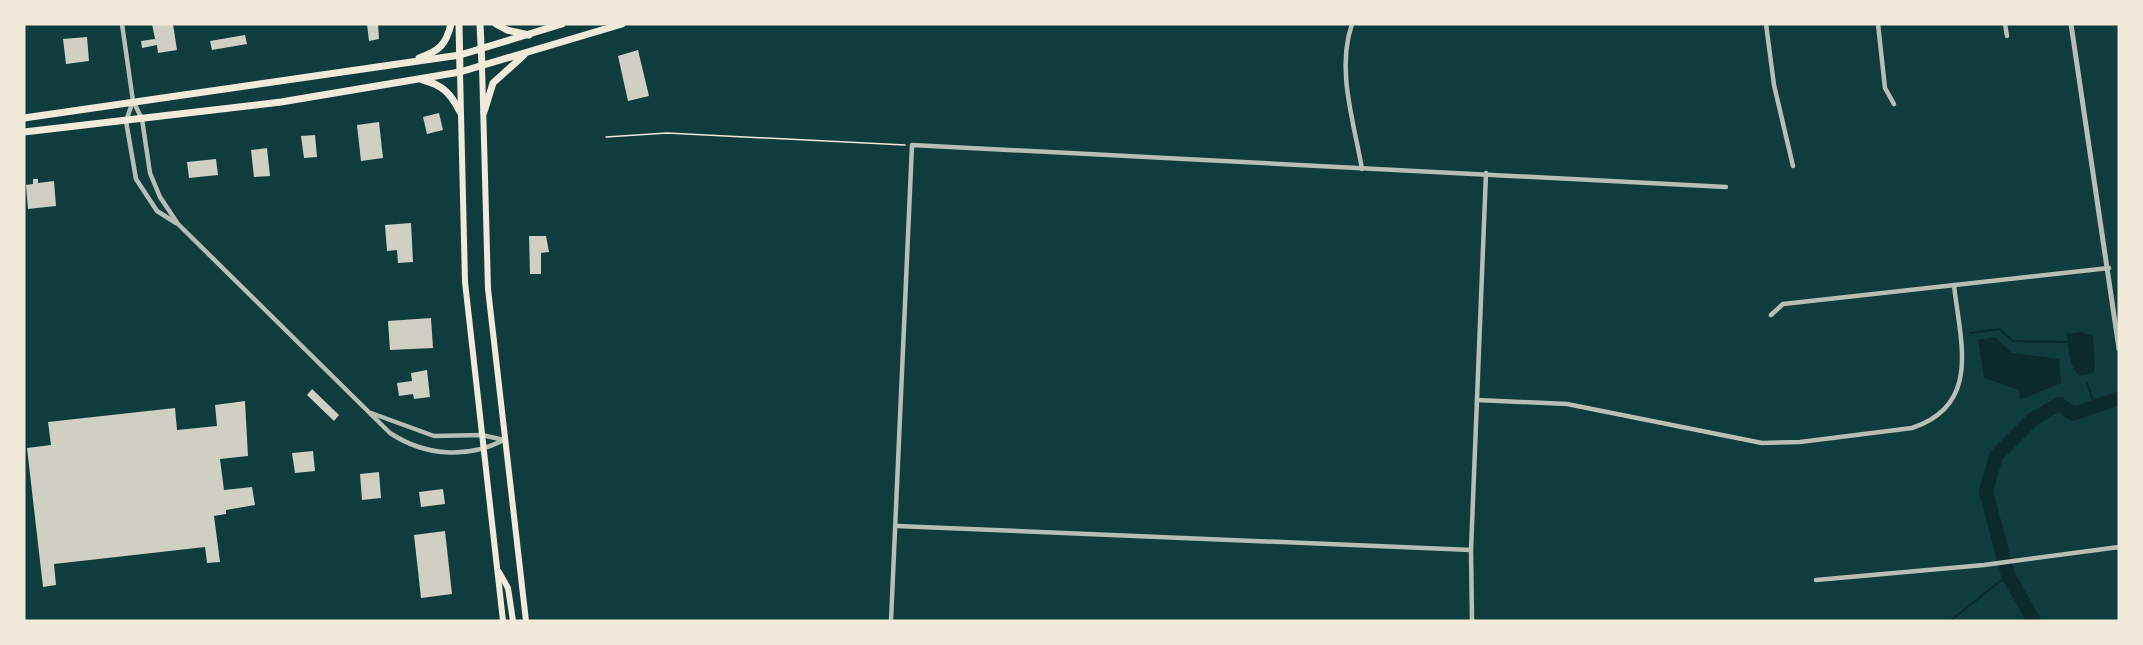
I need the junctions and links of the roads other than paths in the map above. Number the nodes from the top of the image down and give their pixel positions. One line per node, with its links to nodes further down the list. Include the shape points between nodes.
1 (122, 24): 22 (street)
2 (451, 24): 18 (main road, via 446,42 435,52)
3 (459, 24): 17 (main road)
4 (480, 24): 15 (main road)
5 (496, 24): 13 (main road)
6 (562, 24): 13 (main road)
7 (622, 24): 16 (main road)
8 (1352, 24): 31 (street, via 1345,74)
9 (1766, 24): 30 (street, via 1774,85)
10 (1878, 24): 23 (street, via 1885,88)
11 (2005, 24): 14 (street)
12 (2071, 24): 35 (street)
13 (532, 35): 15 (main road)
14 (2007, 36)
15 (482, 50): 17 (main road); 19 (main road)
16 (526, 53): 19 (main road); 25 (main road, via 493,83)
17 (460, 55): 18 (main road); 20 (main road)
18 (405, 63): 22 (main road)
19 (482, 66): 20 (main road); 25 (main road)
20 (460, 72): 21 (main road); 24 (main road)
21 (417, 79): 24 (main road, via 450,92); 27 (main road, via 281,102)
22 (133, 101): 26 (main road); 27 (street); 28 (street)
23 (1894, 104)
24 (460, 112): 41 (main road, via 465,282)
25 (484, 112): 42 (main road, via 488,289)
26 (24, 117)
27 (142, 119): 28 (main road); 34 (street, via 150,173)
28 (126, 121): 29 (main road); 34 (street, via 136,179 157,211)
29 (24, 132)
30 (1792, 166)
31 (1362, 169): 32 (street); 44 (street, via 912,145)
32 (1486, 173): 33 (street); 39 (street)
33 (1726, 187)
34 (178, 224): 40 (street)
35 (2109, 268): 36 (street); 38 (street)
36 (1954, 285): 37 (street, via 1783,304); 39 (street, via 1963,367 1960,384 1942,414 1912,428 1762,443 1568,404)
37 (1771, 315)
38 (2119, 349)
39 (1477, 400): 46 (street)
40 (371, 413): 41 (street, via 434,436); 43 (street, via 380,425 406,443 436,451)
41 (482, 435): 42 (street); 43 (main road)
42 (504, 441): 43 (street); 51 (main road)
43 (484, 451): 47 (main road)
44 (897, 526): 46 (street); 52 (street)
45 (2119, 547): 48 (street, via 1994,564)
46 (1471, 550): 53 (street)
47 (496, 563): 49 (main road); 50 (main road, via 508,588)
48 (1816, 580)
49 (503, 621)
50 (513, 621)
51 (526, 621)
52 (891, 621)
53 (1472, 621)

